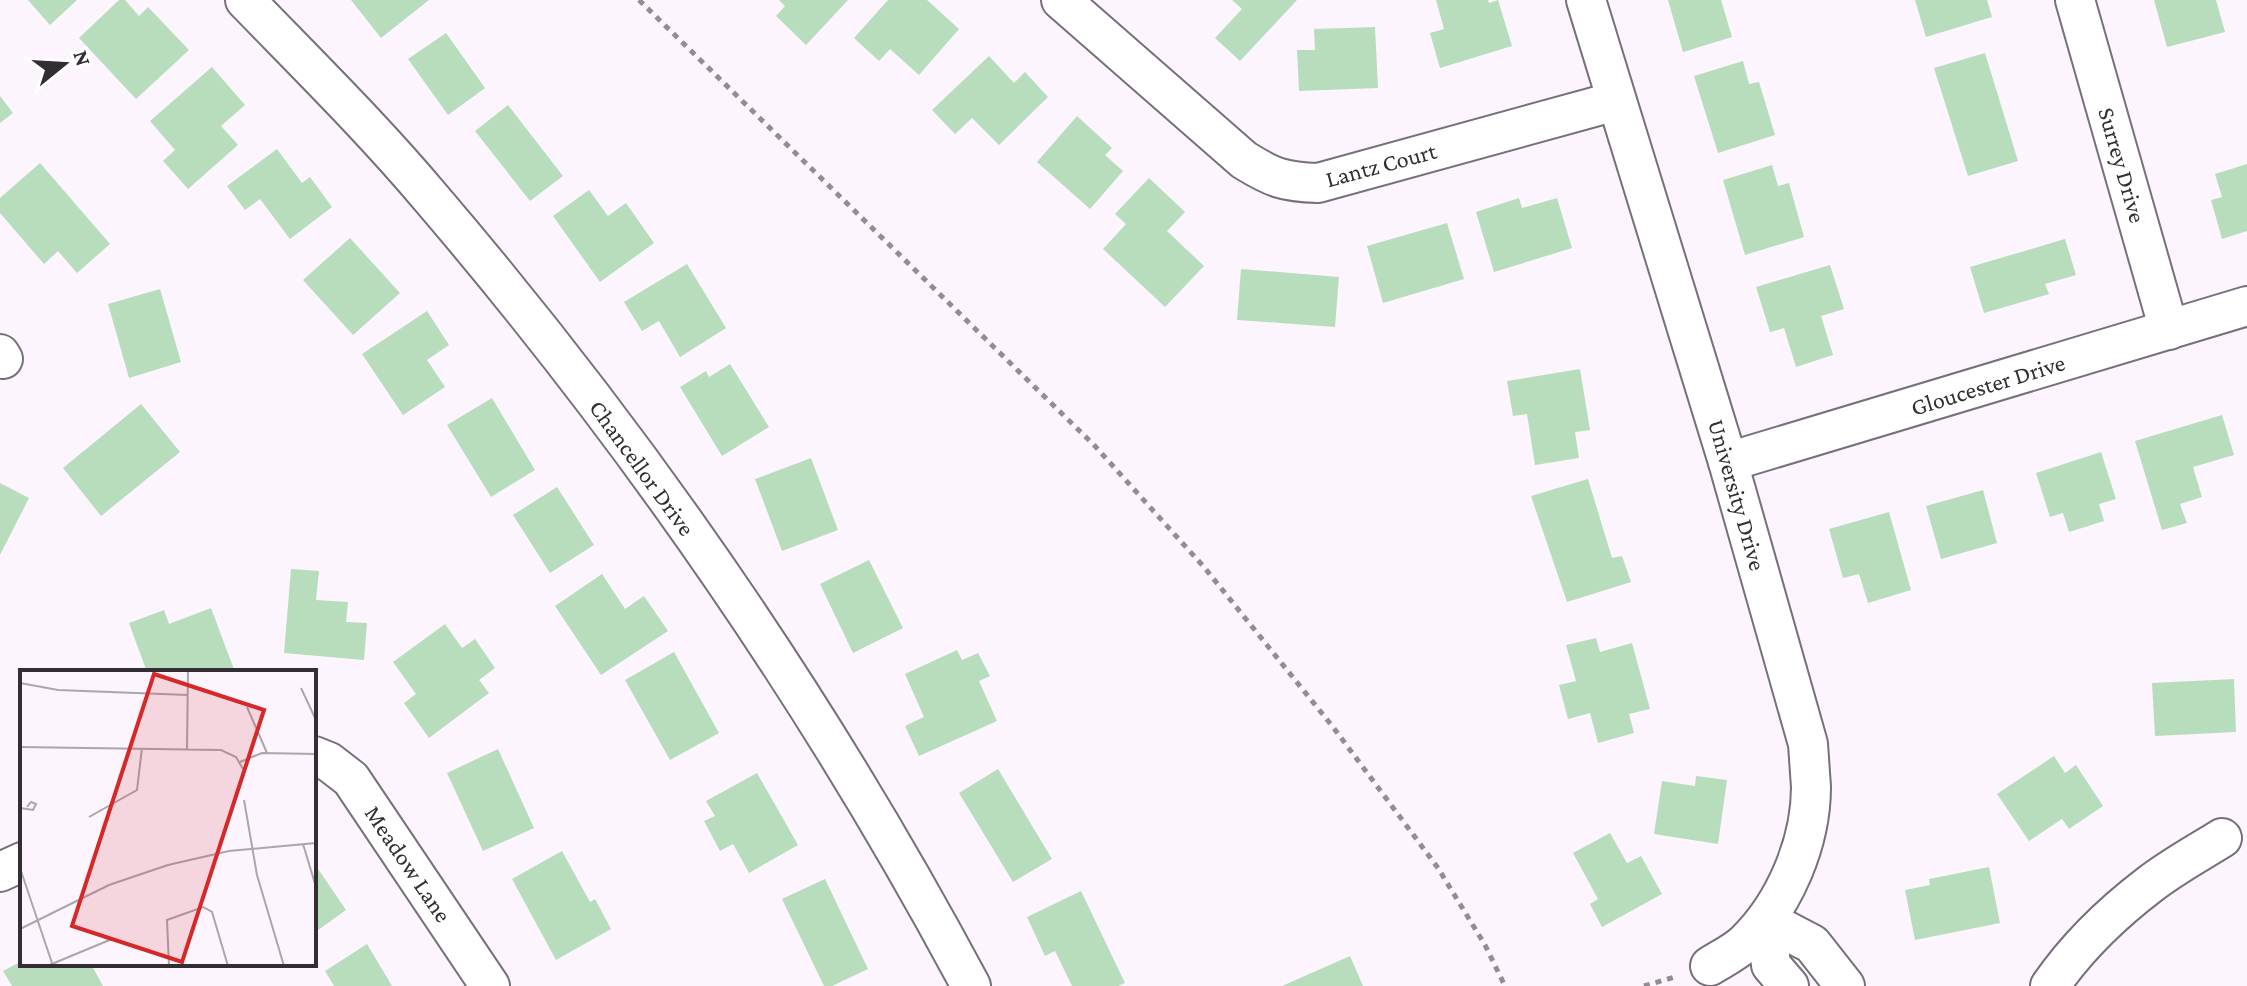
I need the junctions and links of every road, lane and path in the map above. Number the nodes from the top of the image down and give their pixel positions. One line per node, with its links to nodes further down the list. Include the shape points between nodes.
1 (245, 0): 17 (street, Chancellor Drive, via 431,197 627,445 749,617 847,769)
2 (639, 0): 18 (path, via 1094,445 1204,567 1438,868)
3 (1061, 0): 6 (street, Lantz Court, via 1244,160 1267,175 1292,182 1318,183)
4 (1586, 0): 6 (street, University Drive)
5 (2075, 0): 8 (street, Surrey Drive)
6 (1616, 101): 9 (street, University Drive)
7 (2247, 306): 8 (street, Gloucester Drive)
8 (2169, 330): 9 (street, Gloucester Drive)
9 (1728, 462): 14 (street, University Drive, via 1808,744 1811,789 1805,834 1790,877)
10 (316, 757): 16 (street, Meadow Lane, via 351,779)
11 (2222, 838): 21 (street, via 2108,918)
12 (20, 863): 13 (street)
13 (0, 872)
14 (1766, 920): 15 (street, University Drive, via 1744,944); 19 (street, via 1771,965); 20 (street, via 1812,944)
15 (1710, 966)
16 (490, 986)
17 (971, 986)
18 (1505, 986)
19 (1789, 986)
20 (1845, 986)
21 (2050, 986)

